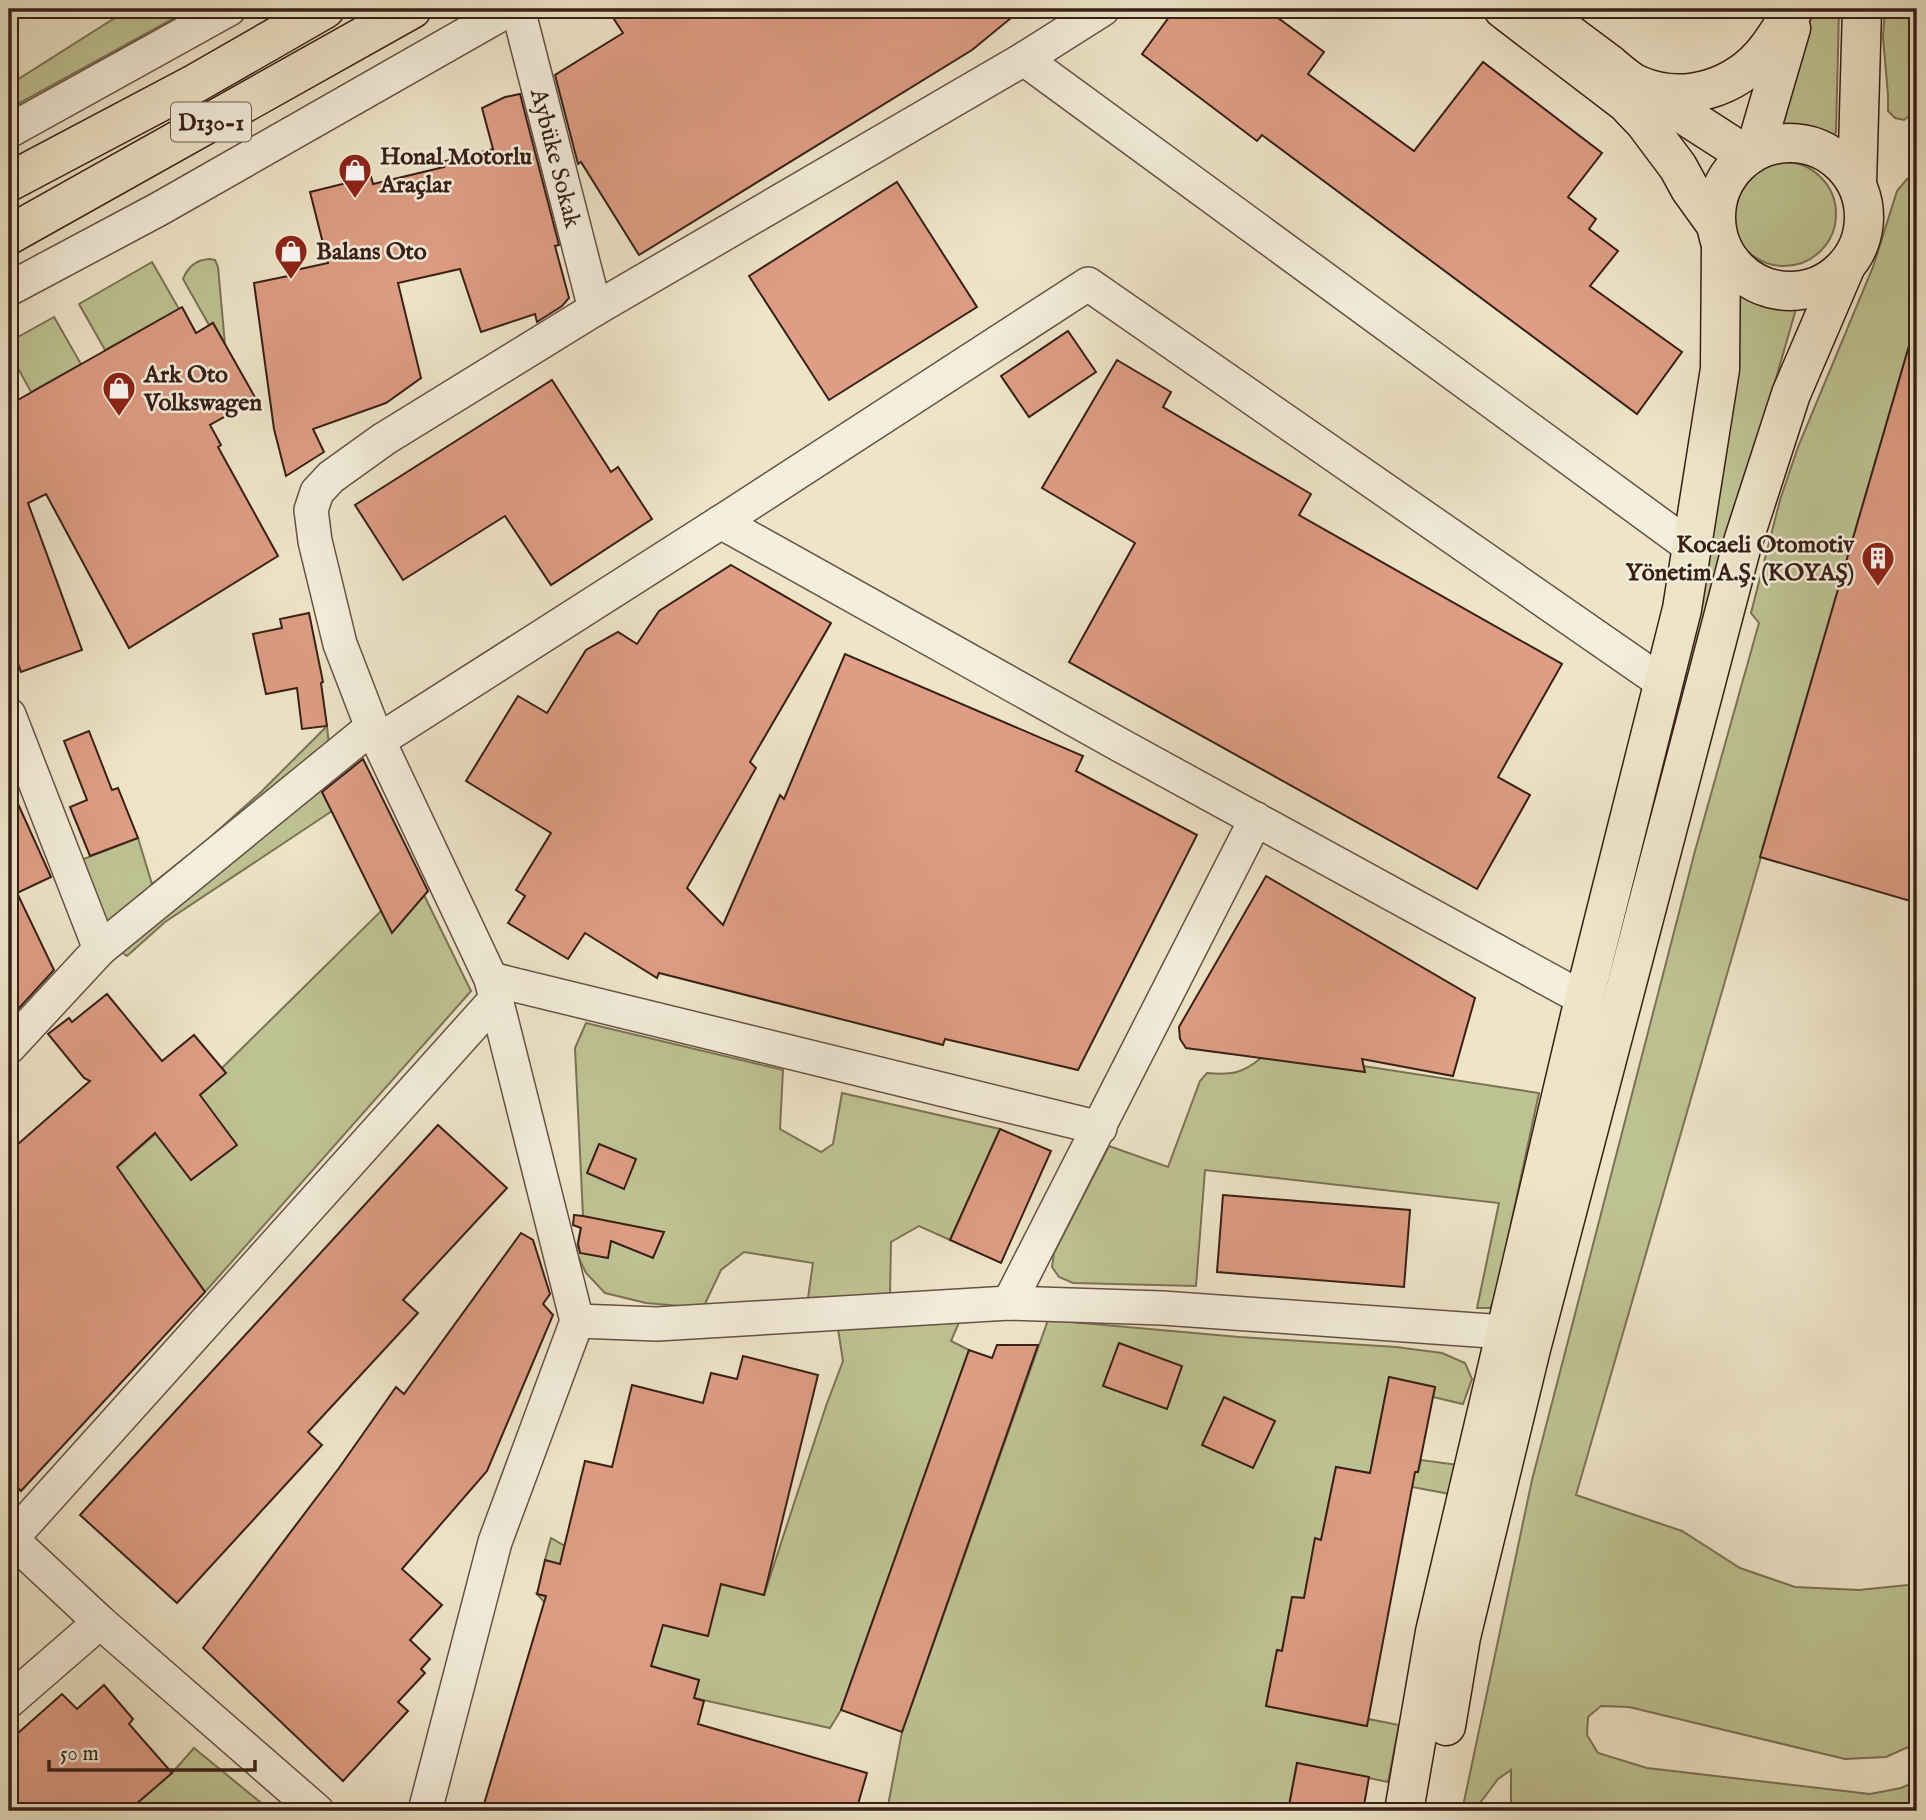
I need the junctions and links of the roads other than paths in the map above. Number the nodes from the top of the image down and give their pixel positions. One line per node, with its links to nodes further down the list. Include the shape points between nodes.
1 (229, 9): 13 (street)
2 (325, 9): 15 (main road, D130-1)
3 (412, 9): 17 (main road, D130-1)
4 (510, 9): 20 (street)
5 (518, 9): 21 (street, Aybüke Sokak)
6 (1104, 9): 11 (street)
7 (1503, 9): 18 (main road, via 1626,103 1671,156)
8 (1535, 9): 12 (main road)
9 (1795, 9): 12 (main road, via 1766,50 1729,81 1687,94); 14 (main road)
10 (1862, 9): 16 (main road)
11 (1024, 59): 21 (street); 23 (street)
12 (1637, 85): 14 (main road)
13 (9, 131)
14 (1752, 153): 16 (main road, via 1777,143 1801,143 1824,150 1843,164); 18 (main road, via 1724,182 1717,202)
15 (9, 183)
16 (1857, 184): 19 (main road, via 1864,228 1858,250)
17 (9, 234)
18 (1719, 235): 19 (main road, via 1735,267 1754,283 1778,291 1802,291 1825,283); 23 (main road, via 1720,369)
19 (1845, 268): 42 (main road, via 1791,394 1742,545 1531,1349 1461,1637)
20 (9, 289)
21 (595, 309): 26 (street, via 372,447 317,492 311,510 315,541 340,644)
22 (720, 522): 24 (street, via 1088,284); 26 (street); 27 (street)
23 (1692, 548): 24 (main road)
24 (1663, 683): 30 (main road)
25 (9, 715): 28 (street)
26 (375, 734): 28 (street); 29 (street)
27 (1256, 819): 30 (street); 32 (street)
28 (100, 949): 31 (street)
29 (493, 989): 32 (street); 34 (street); 36 (street)
30 (1584, 999): 35 (main road)
31 (9, 1047)
32 (1100, 1128): 33 (street)
33 (1009, 1303): 34 (street, via 657,1324); 35 (street, via 1162,1308)
34 (577, 1321): 40 (street, via 495,1542)
35 (1505, 1332): 41 (main road, via 1435,1632)
36 (10, 1538): 37 (street)
37 (100, 1622): 38 (street); 39 (street)
38 (9, 1701)
39 (317, 1811)
40 (425, 1811)
41 (1404, 1811)
42 (1431, 1811)

